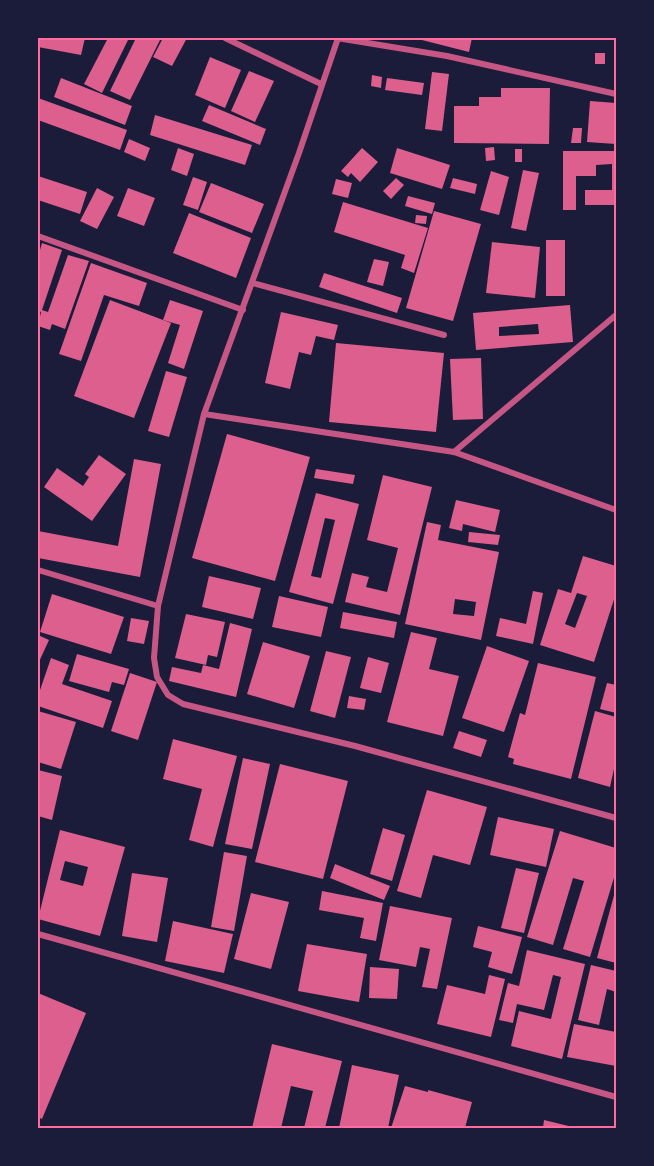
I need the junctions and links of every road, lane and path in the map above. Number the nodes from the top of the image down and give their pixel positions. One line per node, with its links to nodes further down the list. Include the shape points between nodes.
1 (225, 38): 3 (street)
2 (338, 38): 3 (street); 4 (street, via 447,56)
3 (321, 84): 6 (street)
4 (616, 94)
5 (38, 236): 7 (street)
6 (253, 283): 7 (street); 9 (street)
7 (243, 310): 10 (street)
8 (616, 315): 11 (street)
9 (444, 336)
10 (204, 414): 11 (street); 14 (street)
11 (454, 452): 12 (street)
12 (616, 510)
13 (38, 570): 14 (street)
14 (158, 606): 15 (street, via 154,658 157,677 168,695 183,704 355,746)
15 (616, 818)
16 (38, 934): 17 (street)
17 (616, 1097)

